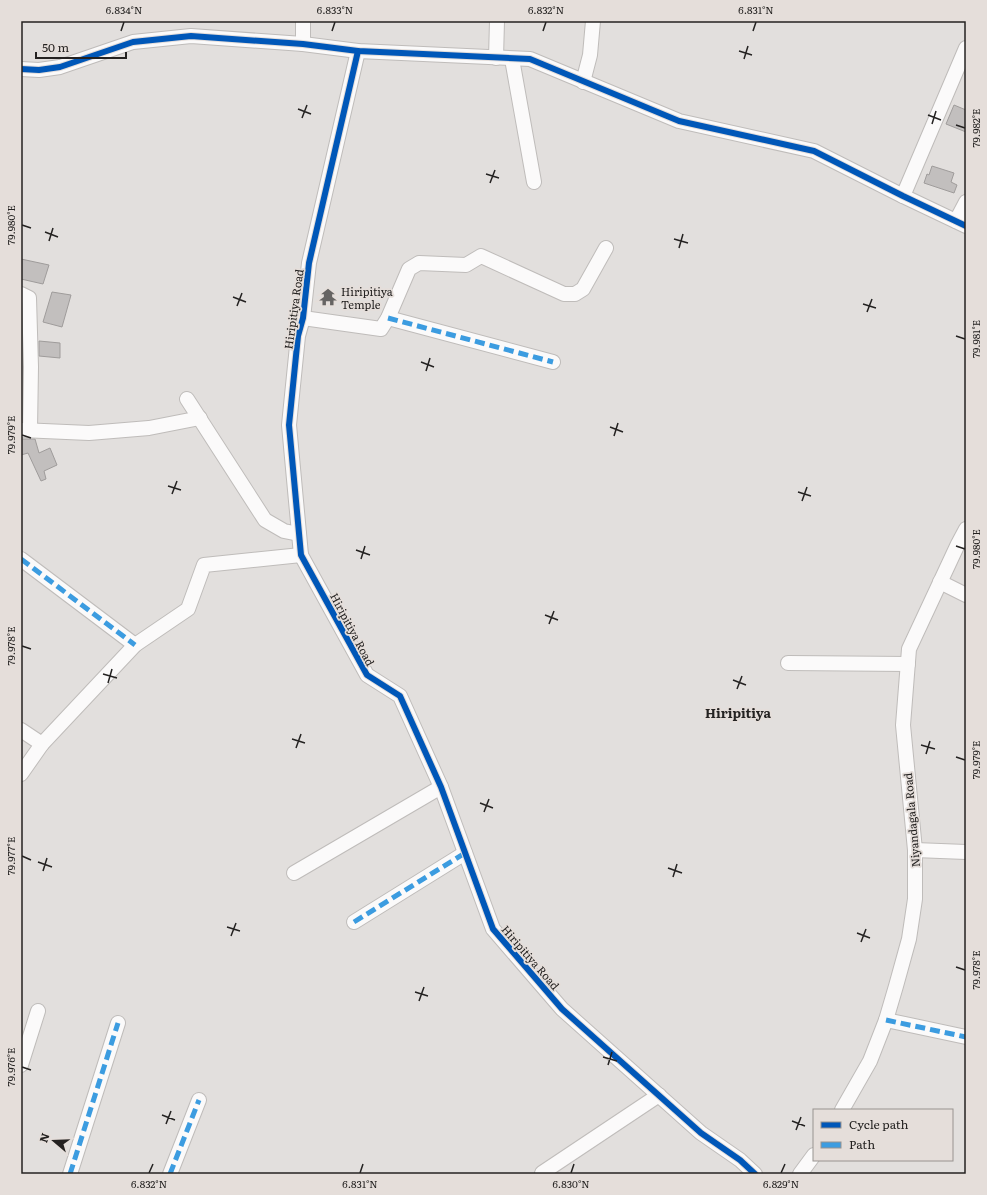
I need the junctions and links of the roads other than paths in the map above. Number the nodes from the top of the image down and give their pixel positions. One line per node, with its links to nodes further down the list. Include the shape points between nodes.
1 (303, 21): 4 (street)
2 (497, 21): 7 (street)
3 (593, 21): 10 (street, via 590,55)
4 (303, 44): 6 (street); 9 (street, via 191,36 133,42 60,67)
5 (966, 48): 12 (street)
6 (358, 51): 7 (street); 17 (street, Hiripitiya Road, via 309,263)
7 (496, 58): 8 (street)
8 (512, 59): 10 (street, via 530,59); 11 (street)
9 (21, 69)
10 (583, 82): 12 (street, via 679,121 814,151)
11 (534, 182)
12 (903, 196): 14 (street)
13 (966, 202): 14 (street)
14 (961, 223)
15 (606, 248): 18 (street, via 583,289 575,294 564,294 481,256 466,265 419,263 409,269)
16 (21, 294): 22 (street, via 29,298 31,367)
17 (304, 318): 18 (street, via 381,329); 24 (street, Hiripitiya Road, via 298,336 289,425)
18 (388, 318): 19 (street)
19 (553, 362)
20 (187, 399): 21 (street)
21 (200, 418): 22 (street, via 149,428 89,433); 24 (street, via 265,520 284,531)
22 (26, 430)
23 (966, 529): 27 (street, Niyandagala Road)
24 (299, 534): 25 (street, Hiripitiya Road)
25 (301, 555): 29 (street, via 204,565 188,610); 35 (street, Hiripitiya Road, via 366,675 400,696)
26 (21, 559): 29 (street)
27 (940, 582): 28 (street); 31 (street, Niyandagala Road, via 909,649)
28 (966, 595)
29 (135, 645): 33 (street)
30 (788, 663): 31 (street)
31 (908, 664): 36 (street, Niyandagala Road, via 903,724)
32 (21, 730): 33 (street)
33 (42, 744): 34 (street)
34 (21, 774)
35 (440, 786): 38 (street, Hiripitiya Road); 39 (street)
36 (915, 850): 37 (street); 42 (street, Niyandagala Road, via 915,899 909,939)
37 (966, 852)
38 (465, 853): 40 (street); 46 (street, Hiripitiya Road, via 492,929 562,1009)
39 (294, 873)
40 (354, 922)
41 (38, 1011): 45 (street)
42 (886, 1020): 44 (street); 48 (street, Niyandagala Road, via 870,1061)
43 (118, 1023): 51 (street)
44 (966, 1037)
45 (21, 1064)
46 (659, 1095): 50 (street); 53 (street, Hiripitiya Road, via 701,1133 740,1160)
47 (199, 1100): 52 (street)
48 (843, 1109)
49 (813, 1156): 54 (street)
50 (542, 1173)
51 (70, 1174)
52 (170, 1174)
53 (755, 1174)
54 (800, 1174)

